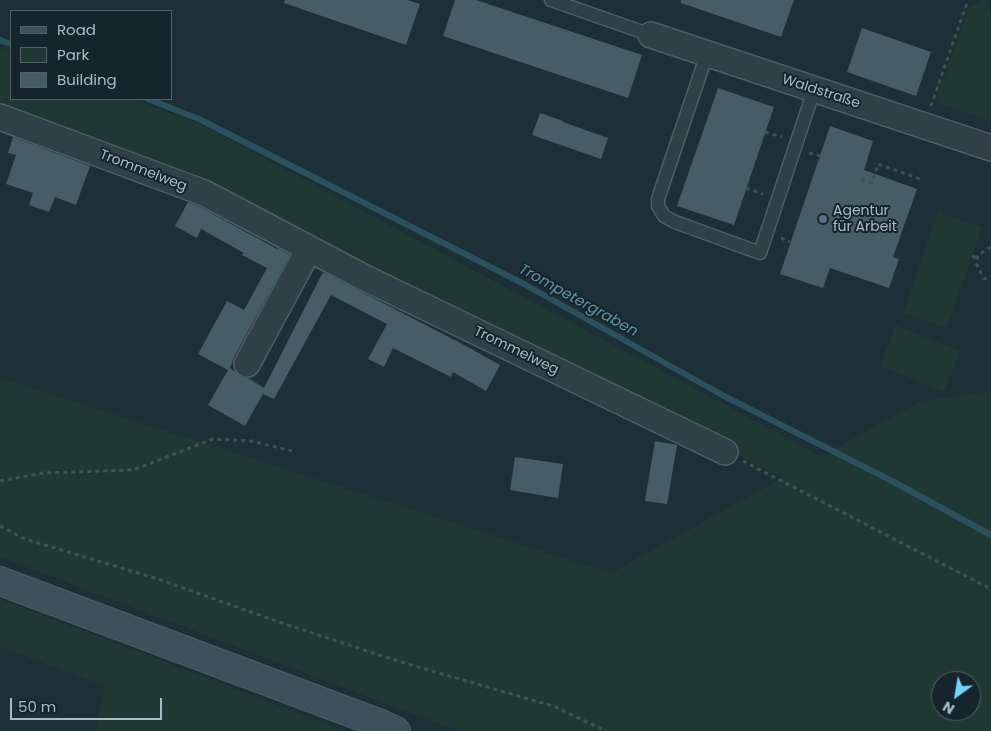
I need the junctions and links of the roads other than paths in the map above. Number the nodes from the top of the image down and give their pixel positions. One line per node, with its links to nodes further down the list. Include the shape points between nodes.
1 (551, 0): 2 (lane)
2 (650, 35): 3 (street, Waldstraße)
3 (707, 54): 4 (street, Waldstraße); 4 (lane, via 658,206 664,216 675,222 760,253)
4 (814, 90): 6 (street, Waldstraße)
5 (0, 117): 7 (street, Trommelweg, via 204,193)
6 (991, 148)
7 (309, 249): 8 (street); 9 (street, Trommelweg)
8 (247, 364)
9 (724, 452)
10 (0, 581): 11 (main road)
11 (396, 731)

